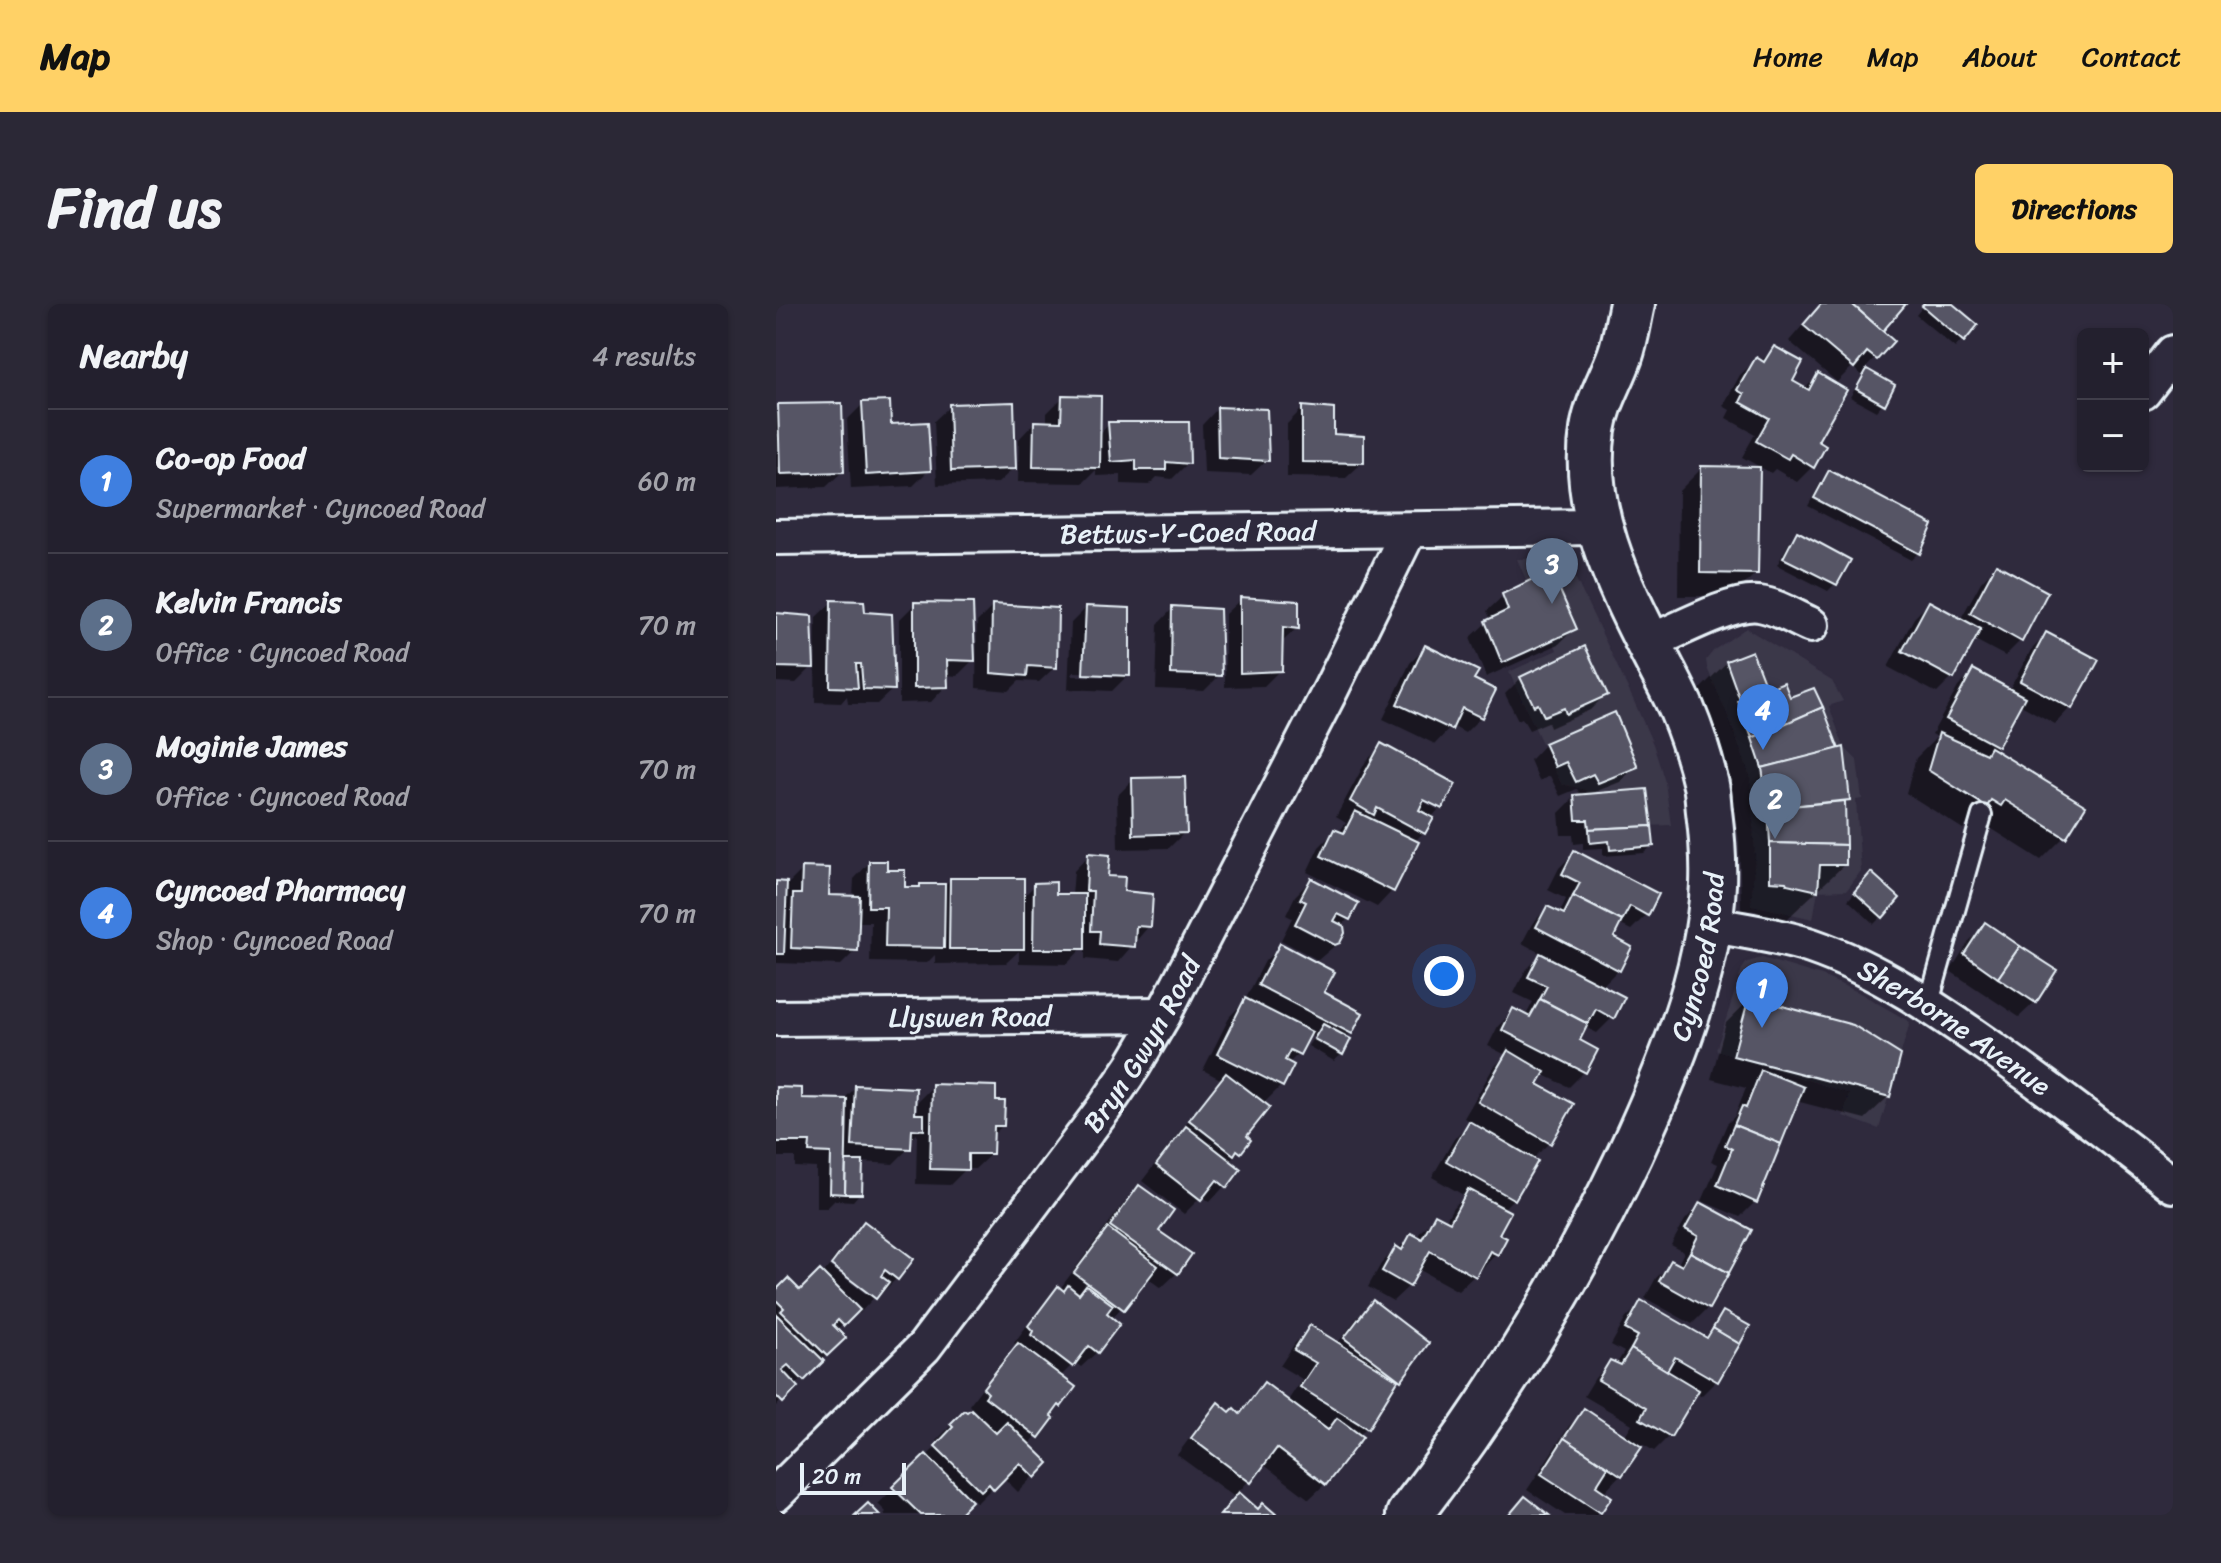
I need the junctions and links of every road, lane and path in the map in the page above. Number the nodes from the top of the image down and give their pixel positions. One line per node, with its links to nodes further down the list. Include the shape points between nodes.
1 (1632, 304): 3 (street, Cyncoed Road)
2 (1657, 304): 3 (street, Cyncoed Road, via 1640,337)
3 (1621, 353): 6 (street, Cyncoed Road, via 1593,429 1591,461)
4 (2173, 353): 5 (street)
5 (2149, 384)
6 (1600, 527): 7 (street, Bettws-Y-Coed Road); 10 (street, Cyncoed Road)
7 (1409, 530): 8 (street, Bettws-Y-Coed Road); 14 (street, Bryn Gwyn Road)
8 (776, 537)
9 (1811, 625): 10 (street, via 1750,603)
10 (1648, 643): 12 (street, Cyncoed Road, via 1681,708 1707,790 1713,837)
11 (1982, 815): 13 (lane)
12 (1709, 924): 13 (street, Sherborne Avenue, via 1811,946); 18 (street, Cyncoed Road, via 1685,1018 1610,1197 1525,1349)
13 (1928, 1006): 16 (street, Sherborne Avenue, via 2066,1101)
14 (1163, 1015): 15 (street, Llyswen Road); 17 (street, Bryn Gwyn Road, via 1105,1107 924,1347)
15 (776, 1018)
16 (2173, 1185)
17 (776, 1494)
18 (1409, 1515)

